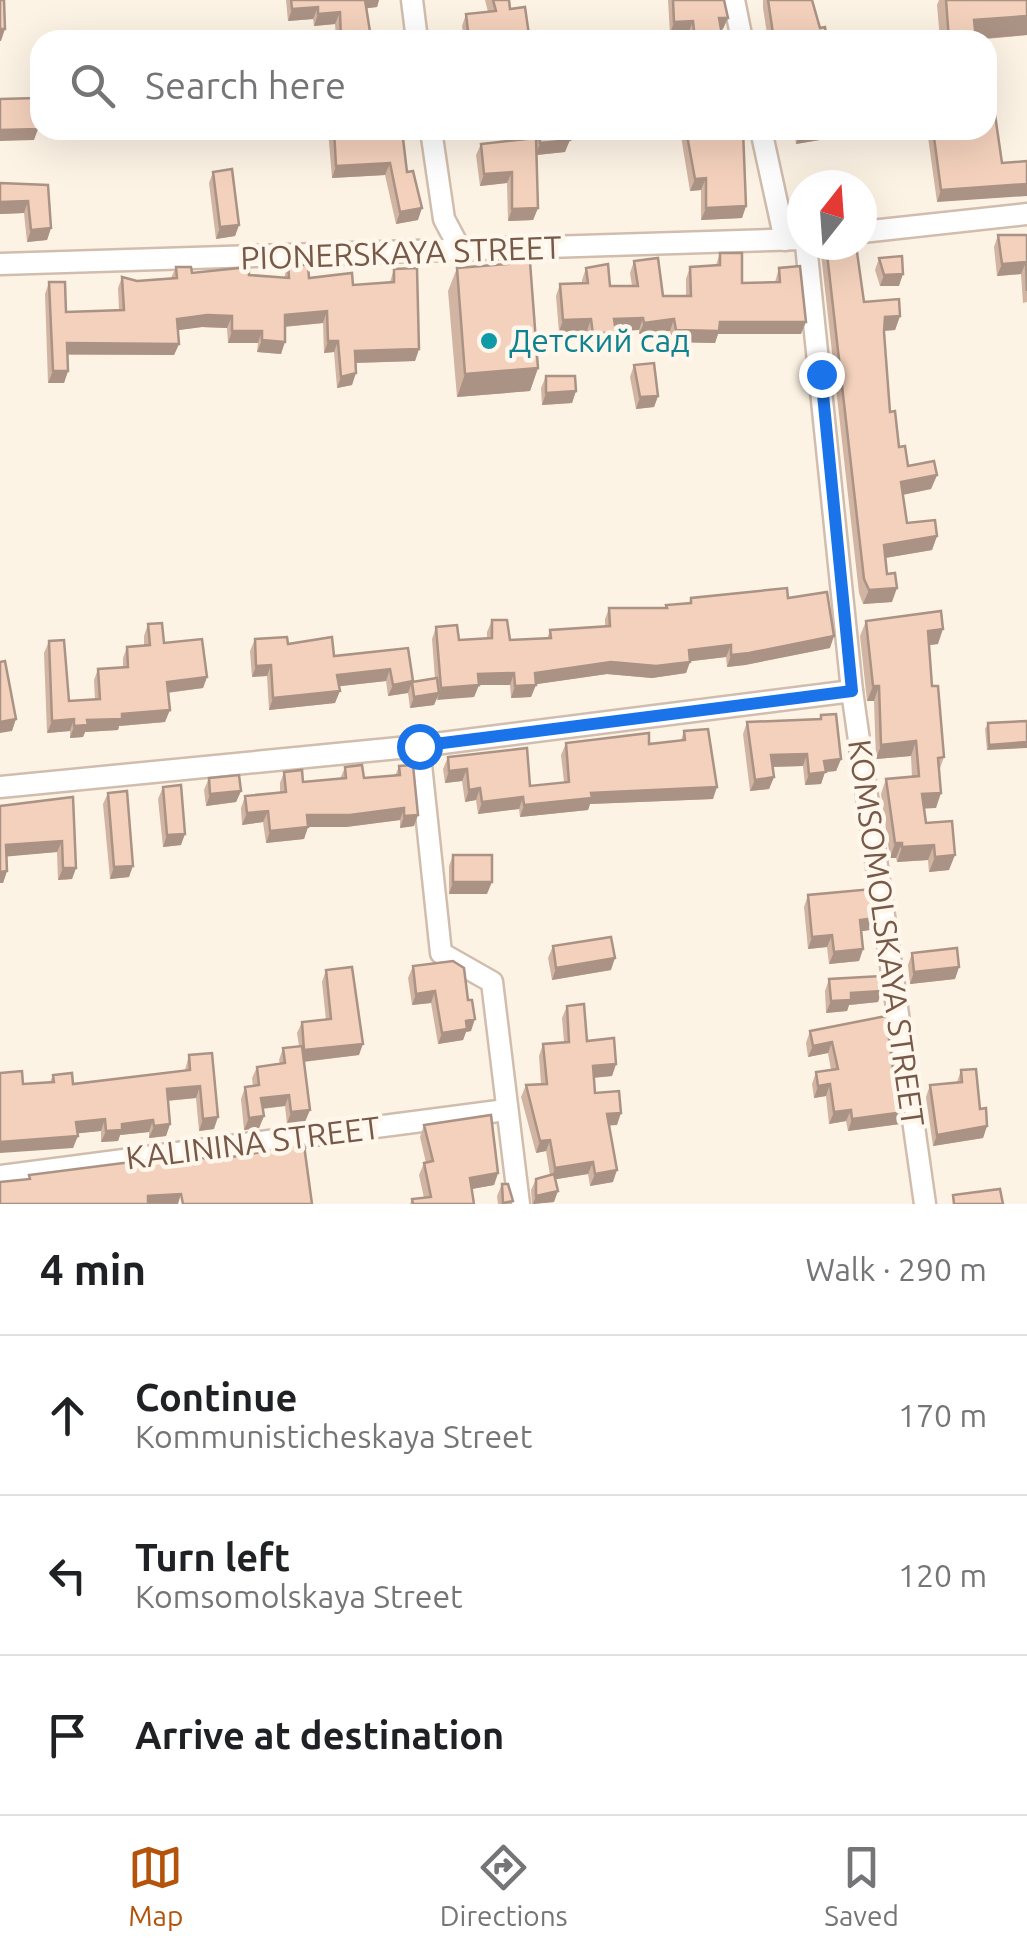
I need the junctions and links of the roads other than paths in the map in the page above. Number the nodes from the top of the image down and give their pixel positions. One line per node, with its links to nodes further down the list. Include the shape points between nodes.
1 (412, 0): 3 (street)
2 (734, 0): 4 (street)
3 (416, 30)
4 (740, 30)
5 (432, 140): 9 (street)
6 (765, 140): 7 (street, KOMSOMOLSKAYA STREET)
7 (787, 208)
8 (1027, 214): 10 (street)
9 (444, 219): 12 (street); 13 (street)
10 (877, 230)
11 (787, 242): 12 (street, PIONERSKAYA STREET)
12 (461, 251): 13 (street, PIONERSKAYA STREET)
13 (419, 252): 15 (street, PIONERSKAYA STREET)
14 (800, 260): 16 (street, KOMSOMOLSKAYA STREET)
15 (0, 264)
16 (852, 691): 17 (street); 22 (street, KOMSOMOLSKAYA STREET)
17 (419, 746): 18 (street); 19 (street, via 441,953 492,982)
18 (0, 787)
19 (506, 1110): 20 (street, KALININA STREET); 21 (street)
20 (0, 1176)
21 (518, 1204)
22 (925, 1204)

